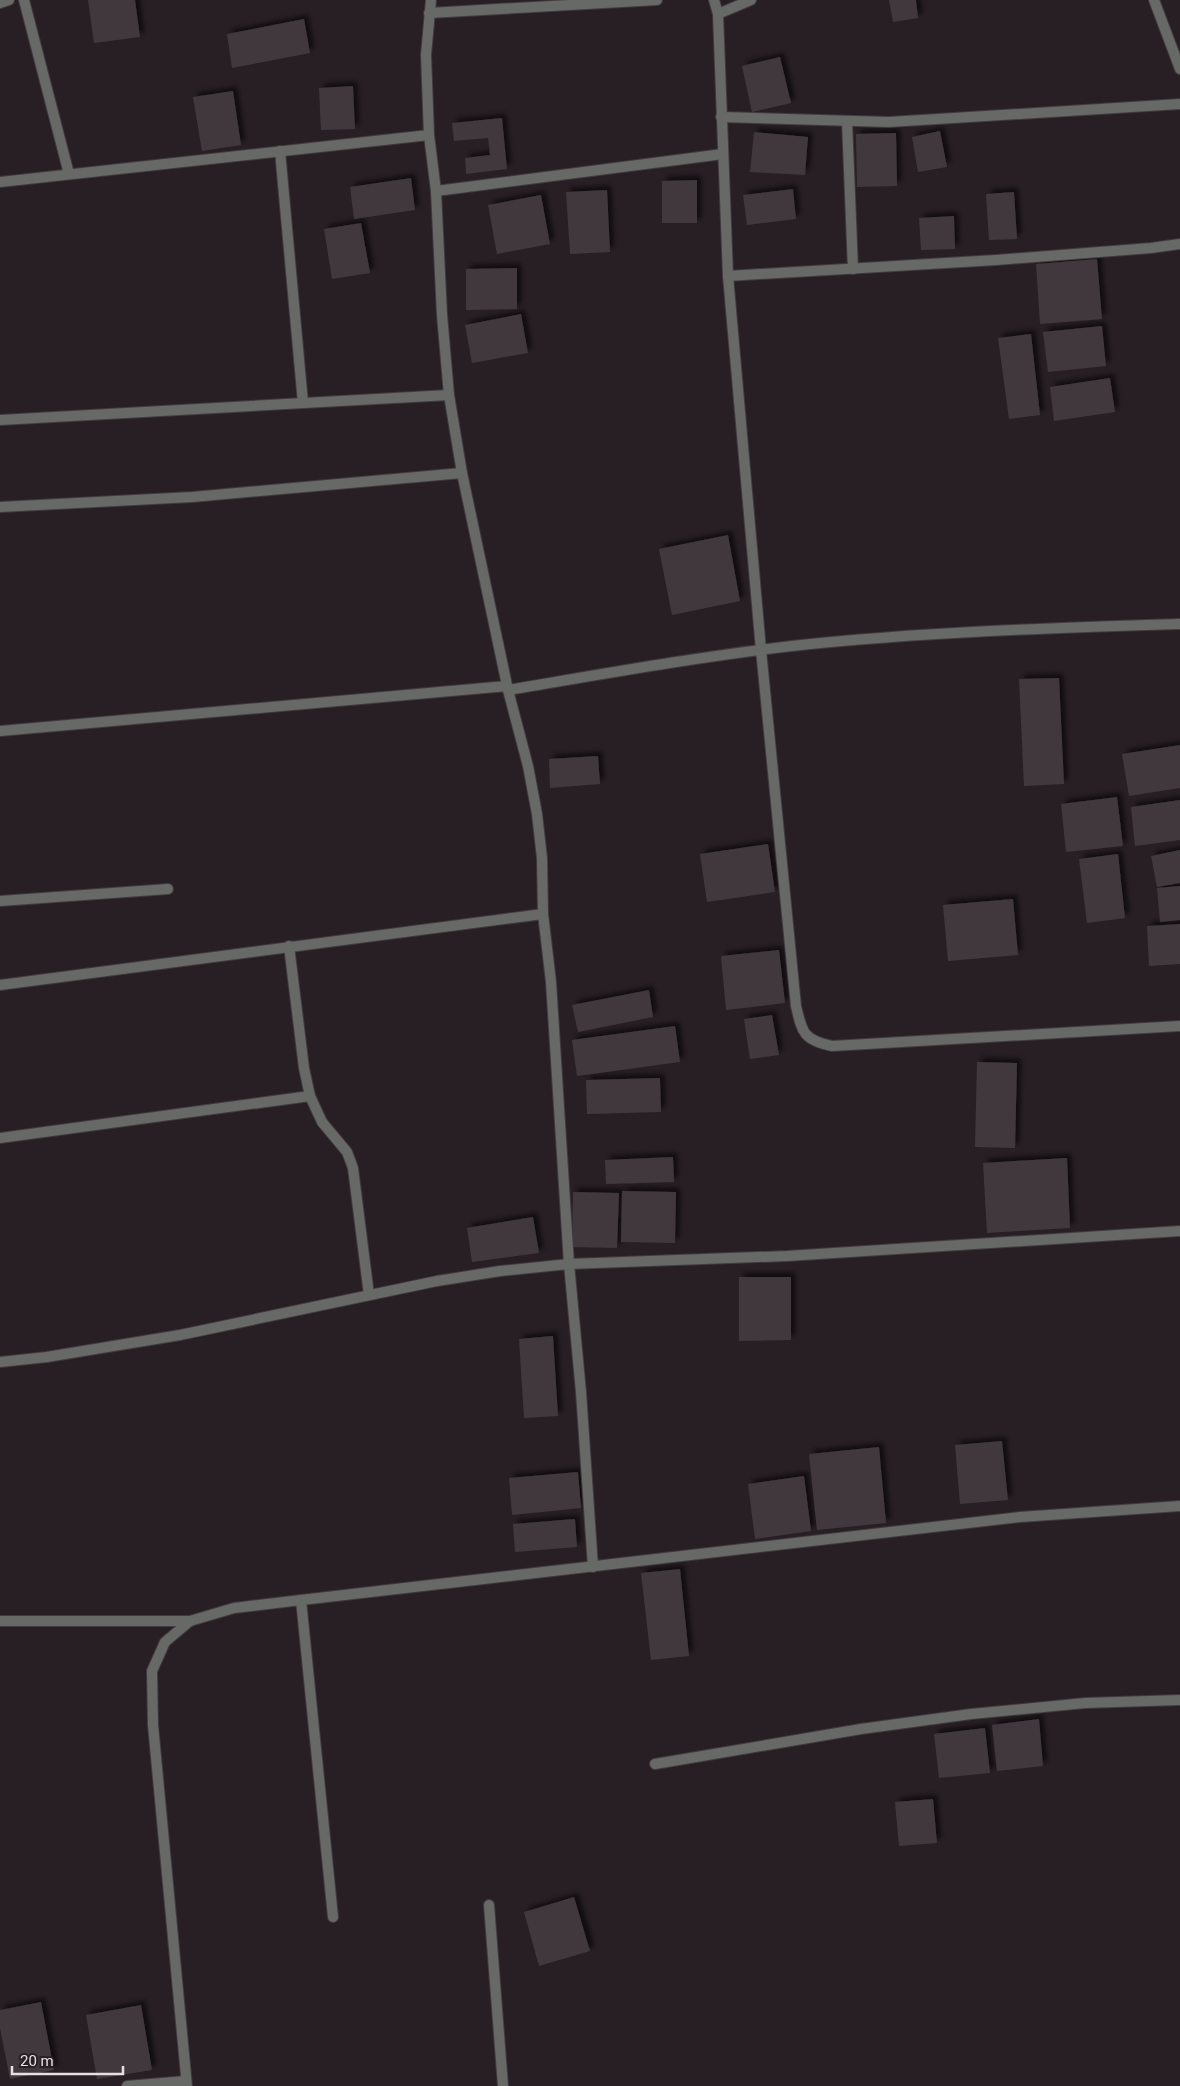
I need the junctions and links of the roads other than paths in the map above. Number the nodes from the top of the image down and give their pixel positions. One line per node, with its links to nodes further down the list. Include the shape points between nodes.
1 (9, 0): 8 (street)
2 (24, 0): 18 (street)
3 (431, 0): 9 (street)
4 (657, 0): 9 (street)
5 (714, 0): 10 (street)
6 (751, 0): 10 (street)
7 (1154, 0): 11 (street)
8 (0, 3)
9 (429, 13): 15 (street, via 426,55)
10 (718, 14): 13 (street)
11 (1180, 69)
12 (1180, 104): 14 (street, via 889,122)
13 (721, 117): 14 (street); 17 (street)
14 (847, 121): 22 (street)
15 (429, 134): 16 (street); 20 (street)
16 (280, 150): 18 (street); 25 (street)
17 (723, 154): 20 (street); 23 (street)
18 (69, 174): 19 (street)
19 (0, 182)
20 (436, 191): 24 (street)
21 (1180, 244): 22 (street)
22 (853, 269): 23 (street)
23 (728, 276): 30 (street)
24 (449, 394): 25 (street); 27 (street)
25 (303, 403): 26 (street)
26 (0, 420)
27 (462, 474): 28 (street, via 192,497); 31 (street)
28 (0, 507)
29 (1180, 624): 30 (street, via 1036,628)
30 (761, 650): 31 (street); 38 (street, via 801,1030 816,1043 832,1046)
31 (508, 688): 32 (street); 35 (street, via 537,814)
32 (0, 731)
33 (168, 889): 34 (street)
34 (0, 901)
35 (543, 914): 36 (street); 42 (street, via 551,982)
36 (289, 946): 37 (street); 39 (street)
37 (0, 985)
38 (1180, 1026)
39 (310, 1096): 40 (street); 43 (street, via 322,1122 346,1152 353,1168)
40 (0, 1138)
41 (1180, 1231): 42 (street, via 787,1256)
42 (569, 1264): 43 (street, via 500,1271); 46 (street)
43 (369, 1296): 44 (street, via 180,1335)
44 (0, 1362)
45 (1180, 1506): 46 (street, via 1020,1517)
46 (593, 1568): 47 (street)
47 (301, 1600): 49 (street, via 234,1608); 53 (street)
48 (0, 1621): 49 (street)
49 (190, 1621): 54 (street, via 165,1642 152,1671 152,1725)
50 (1180, 1700): 51 (street, via 1084,1703 971,1714 852,1730)
51 (655, 1764)
52 (489, 1905): 56 (street)
53 (333, 1917)
54 (186, 2084): 55 (street)
55 (127, 2086)
56 (503, 2086)

